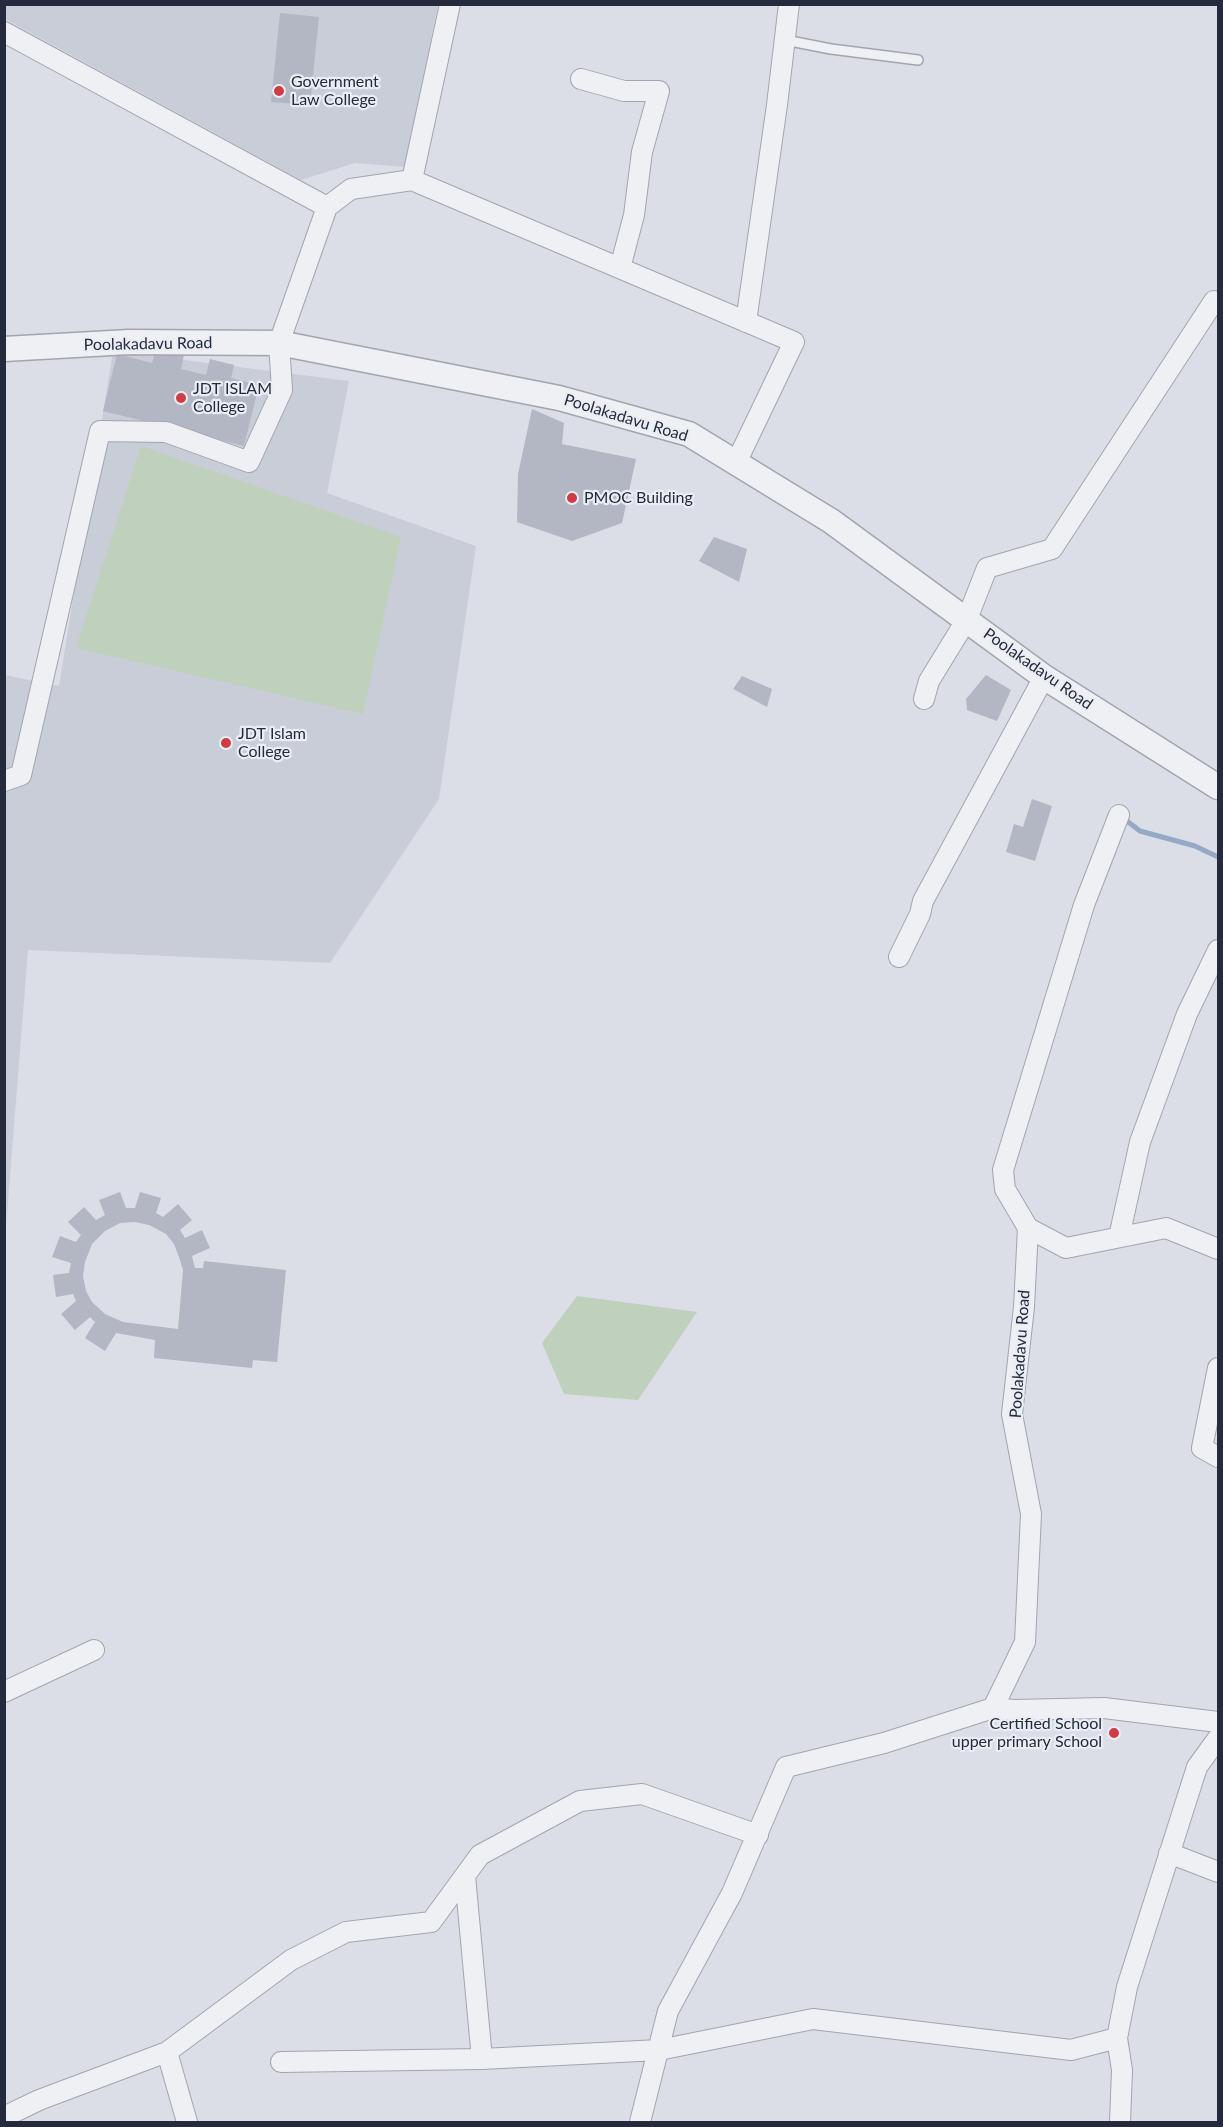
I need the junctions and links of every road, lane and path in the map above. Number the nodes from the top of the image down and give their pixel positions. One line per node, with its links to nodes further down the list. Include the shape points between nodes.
1 (450, 4): 7 (street)
2 (789, 4): 4 (street)
3 (4, 32): 8 (street)
4 (785, 40): 5 (lane); 11 (street)
5 (918, 60)
6 (581, 79): 9 (street, via 624,91 659,91 642,152 634,215)
7 (412, 180): 8 (street, via 351,189); 9 (street)
8 (327, 207): 12 (street)
9 (620, 268): 11 (street)
10 (1218, 303): 15 (street, via 1214,302 1052,549 987,568)
11 (746, 322): 14 (street, via 794,342)
12 (279, 343): 13 (street, Poolakadavu Road, via 129,342); 14 (street, Poolakadavu Road, via 560,398 689,434); 18 (street, via 282,390 249,462 166,432 100,431 21,775)
13 (4, 349)
14 (736, 463): 15 (street, Poolakadavu Road, via 831,521)
15 (967, 619): 16 (street, Poolakadavu Road); 17 (street, via 929,681)
16 (1044, 677): 19 (street, Poolakadavu Road); 22 (street, via 923,901)
17 (924, 699)
18 (4, 781)
19 (1218, 787)
20 (1119, 815): 23 (street, via 1084,905 1003,1170 1005,1189)
21 (1218, 950): 24 (street, via 1187,1014 1140,1142)
22 (899, 957)
23 (1028, 1228): 24 (street, via 1066,1248); 30 (street, Poolakadavu Road, via 1012,1414 1031,1514 1025,1642)
24 (1119, 1238): 25 (street, via 1166,1228)
25 (1218, 1249)
26 (1218, 1368): 27 (street, via 1202,1448)
27 (1218, 1457)
28 (94, 1650): 29 (street)
29 (4, 1692)
30 (993, 1708): 31 (street, via 1104,1708); 33 (street, via 884,1743 786,1767)
31 (1218, 1722)
32 (1218, 1738): 34 (street, via 1197,1767)
33 (758, 1835): 36 (street, via 642,1794 580,1801 480,1856); 38 (street, via 732,1893 668,2011)
34 (1169, 1853): 35 (street); 37 (street, via 1127,1987)
35 (1218, 1872)
36 (465, 1876): 39 (street, via 431,1922 346,1932 291,1960); 40 (street)
37 (1117, 2038): 38 (street, via 1071,2050 813,2019); 45 (street, via 1122,2070)
38 (659, 2050): 40 (street); 44 (street)
39 (167, 2052): 42 (street); 43 (street)
40 (482, 2059): 41 (street)
41 (281, 2062)
42 (4, 2117)
43 (188, 2122)
44 (640, 2122)
45 (1120, 2122)

